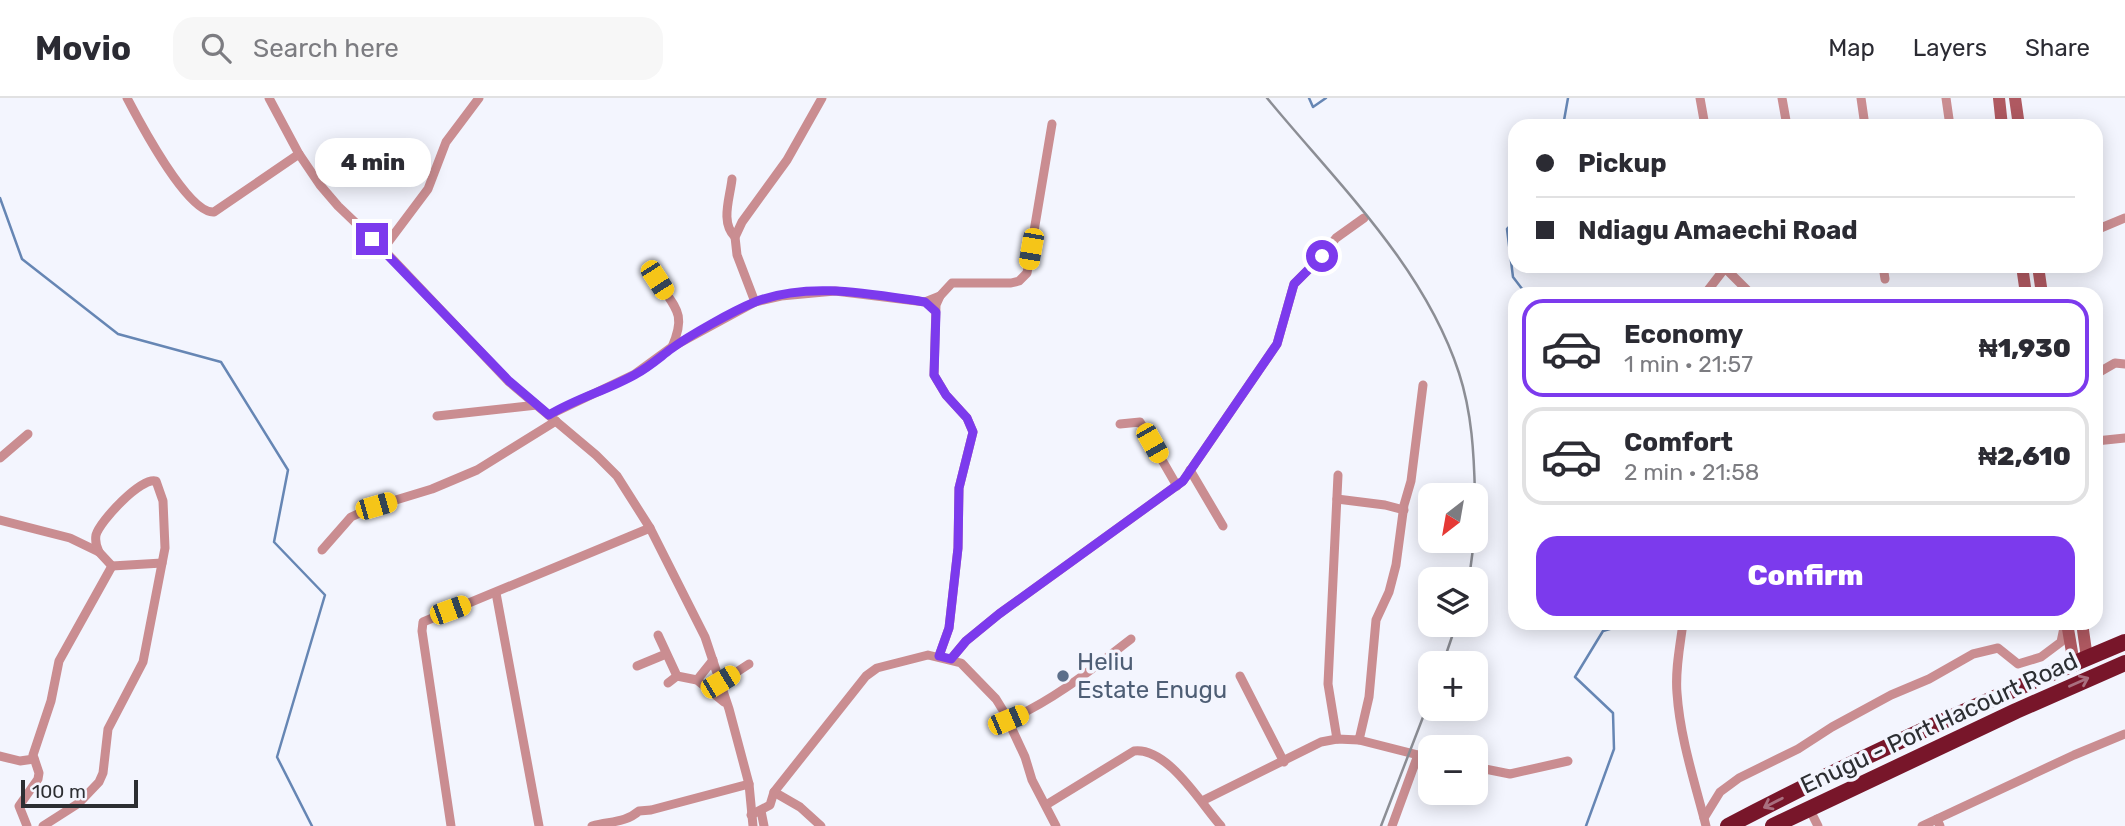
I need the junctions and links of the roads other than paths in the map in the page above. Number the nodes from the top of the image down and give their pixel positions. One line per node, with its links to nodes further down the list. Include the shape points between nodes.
1 (127, 98): 18 (street, via 182,188 208,213)
2 (269, 98): 18 (street)
3 (479, 98): 24 (street, via 446,142 428,189)
4 (822, 98): 23 (street)
5 (1700, 98): 11 (street)
6 (1782, 98): 12 (street)
7 (1861, 98): 13 (street)
8 (1946, 98): 14 (street)
9 (1999, 98): 15 (street)
10 (2015, 98): 16 (street)
11 (1704, 119)
12 (1786, 119)
13 (1864, 119)
14 (1949, 119)
15 (2001, 119)
16 (2018, 119)
17 (1052, 124): 32 (street, via 1027,273 1011,283 953,283)
18 (299, 154): 24 (street, via 338,206)
19 (732, 179): 23 (street, via 726,219)
20 (1364, 218): 48 (street, via 1336,238 1294,284 1277,344)
21 (2125, 218): 22 (street)
22 (2103, 227)
23 (735, 237): 33 (street)
24 (383, 249): 40 (street)
25 (1721, 273): 30 (street)
26 (1730, 273): 31 (street)
27 (1884, 273): 28 (street)
28 (1885, 279)
29 (657, 280): 36 (street, via 680,317)
30 (1710, 287)
31 (1744, 287)
32 (940, 296): 34 (street); 35 (street)
33 (755, 302): 34 (street, via 835,291); 36 (street)
34 (925, 302): 35 (street)
35 (936, 312): 69 (street, via 934,375 973,432 959,488 949,628)
36 (672, 348): 42 (street, via 635,374 565,405)
37 (2125, 364): 38 (street, via 2115,363)
38 (2103, 372)
39 (1423, 385): 52 (street)
40 (537, 405): 41 (street); 42 (street)
41 (437, 416)
42 (553, 418): 55 (street, via 617,476); 56 (street, via 477,470 351,517)
43 (1120, 424): 50 (street, via 1140,422)
44 (28, 434): 47 (street)
45 (2125, 438): 46 (street)
46 (2103, 440)
47 (0, 458)
48 (1190, 470): 50 (street); 54 (street)
49 (1338, 475): 51 (street)
50 (1177, 485): 70 (street, via 999,614)
51 (1337, 499): 52 (street); 84 (street, via 1328,684)
52 (1404, 510): 85 (street, via 1396,565 1376,620 1369,697)
53 (0, 520): 57 (street, via 70,538)
54 (1223, 526)
55 (650, 528): 60 (street); 71 (street)
56 (322, 550)
57 (99, 552): 58 (street, via 95,540 100,527 132,492 154,480 163,501 166,536); 59 (street)
58 (162, 563): 59 (street); 102 (street, via 143,662 108,729 102,777 79,803)
59 (111, 566): 88 (street, via 61,655)
60 (496, 593): 103 (street, via 423,622); 104 (street)
61 (1682, 630): 98 (street, via 1677,695)
62 (2064, 630): 98 (street, via 2061,642 2041,657 2018,664 1998,648 1973,654 1891,695 1739,778 1720,792)
63 (2069, 630): 72 (street)
64 (2082, 630): 72 (street)
65 (658, 635): 68 (street)
66 (1131, 639): 82 (street, via 1070,685)
67 (2125, 642): 72 (highway)
68 (666, 654): 75 (street); 76 (street)
69 (939, 656): 70 (street); 93 (street, via 911,658 866,676)
70 (951, 659): 82 (street, via 968,669 996,699)
71 (713, 660): 78 (street); 79 (street)
72 (2080, 661): 112 (highway, one-way to 112)
73 (2125, 663): 96 (highway, Enugu - Port Hacourt Road, one-way to 73)
74 (750, 664): 79 (street)
75 (637, 666)
76 (677, 677): 78 (street); 80 (street)
77 (1240, 677): 90 (street)
78 (697, 680): 81 (street, via 719,695)
79 (720, 682): 81 (street)
80 (668, 683)
81 (729, 709): 92 (street)
82 (1008, 720): 95 (street)
83 (2125, 734): 99 (street)
84 (1337, 739): 85 (street); 90 (street, via 1321,742)
85 (1359, 740): 87 (street)
86 (0, 755): 88 (street, via 20,761)
87 (1418, 755): 111 (street)
88 (34, 759): 101 (street, via 38,779 19,806)
89 (1568, 761): 91 (street, via 1510,774)
90 (1284, 762): 94 (street)
91 (1488, 770)
92 (749, 784): 97 (street); 105 (street, via 639,811 625,821)
93 (774, 792): 97 (street, via 771,805); 108 (street)
94 (1202, 801): 95 (street, via 1160,759 1142,750); 110 (street)
95 (1046, 805): 109 (street)
96 (1809, 808): 100 (highway, Enugu - Port Hacourt Road); 113 (street)
97 (756, 813): 106 (street); 107 (street)
98 (1705, 822)
99 (1938, 822): 114 (street)
100 (1783, 824)
101 (27, 826)
102 (43, 826)
103 (451, 826)
104 (539, 826)
105 (592, 826)
106 (753, 826)
107 (764, 826)
108 (821, 826)
109 (1056, 826)
110 (1221, 826)
111 (1392, 826)
112 (1728, 826)
113 (1818, 826)
114 (1922, 826)

